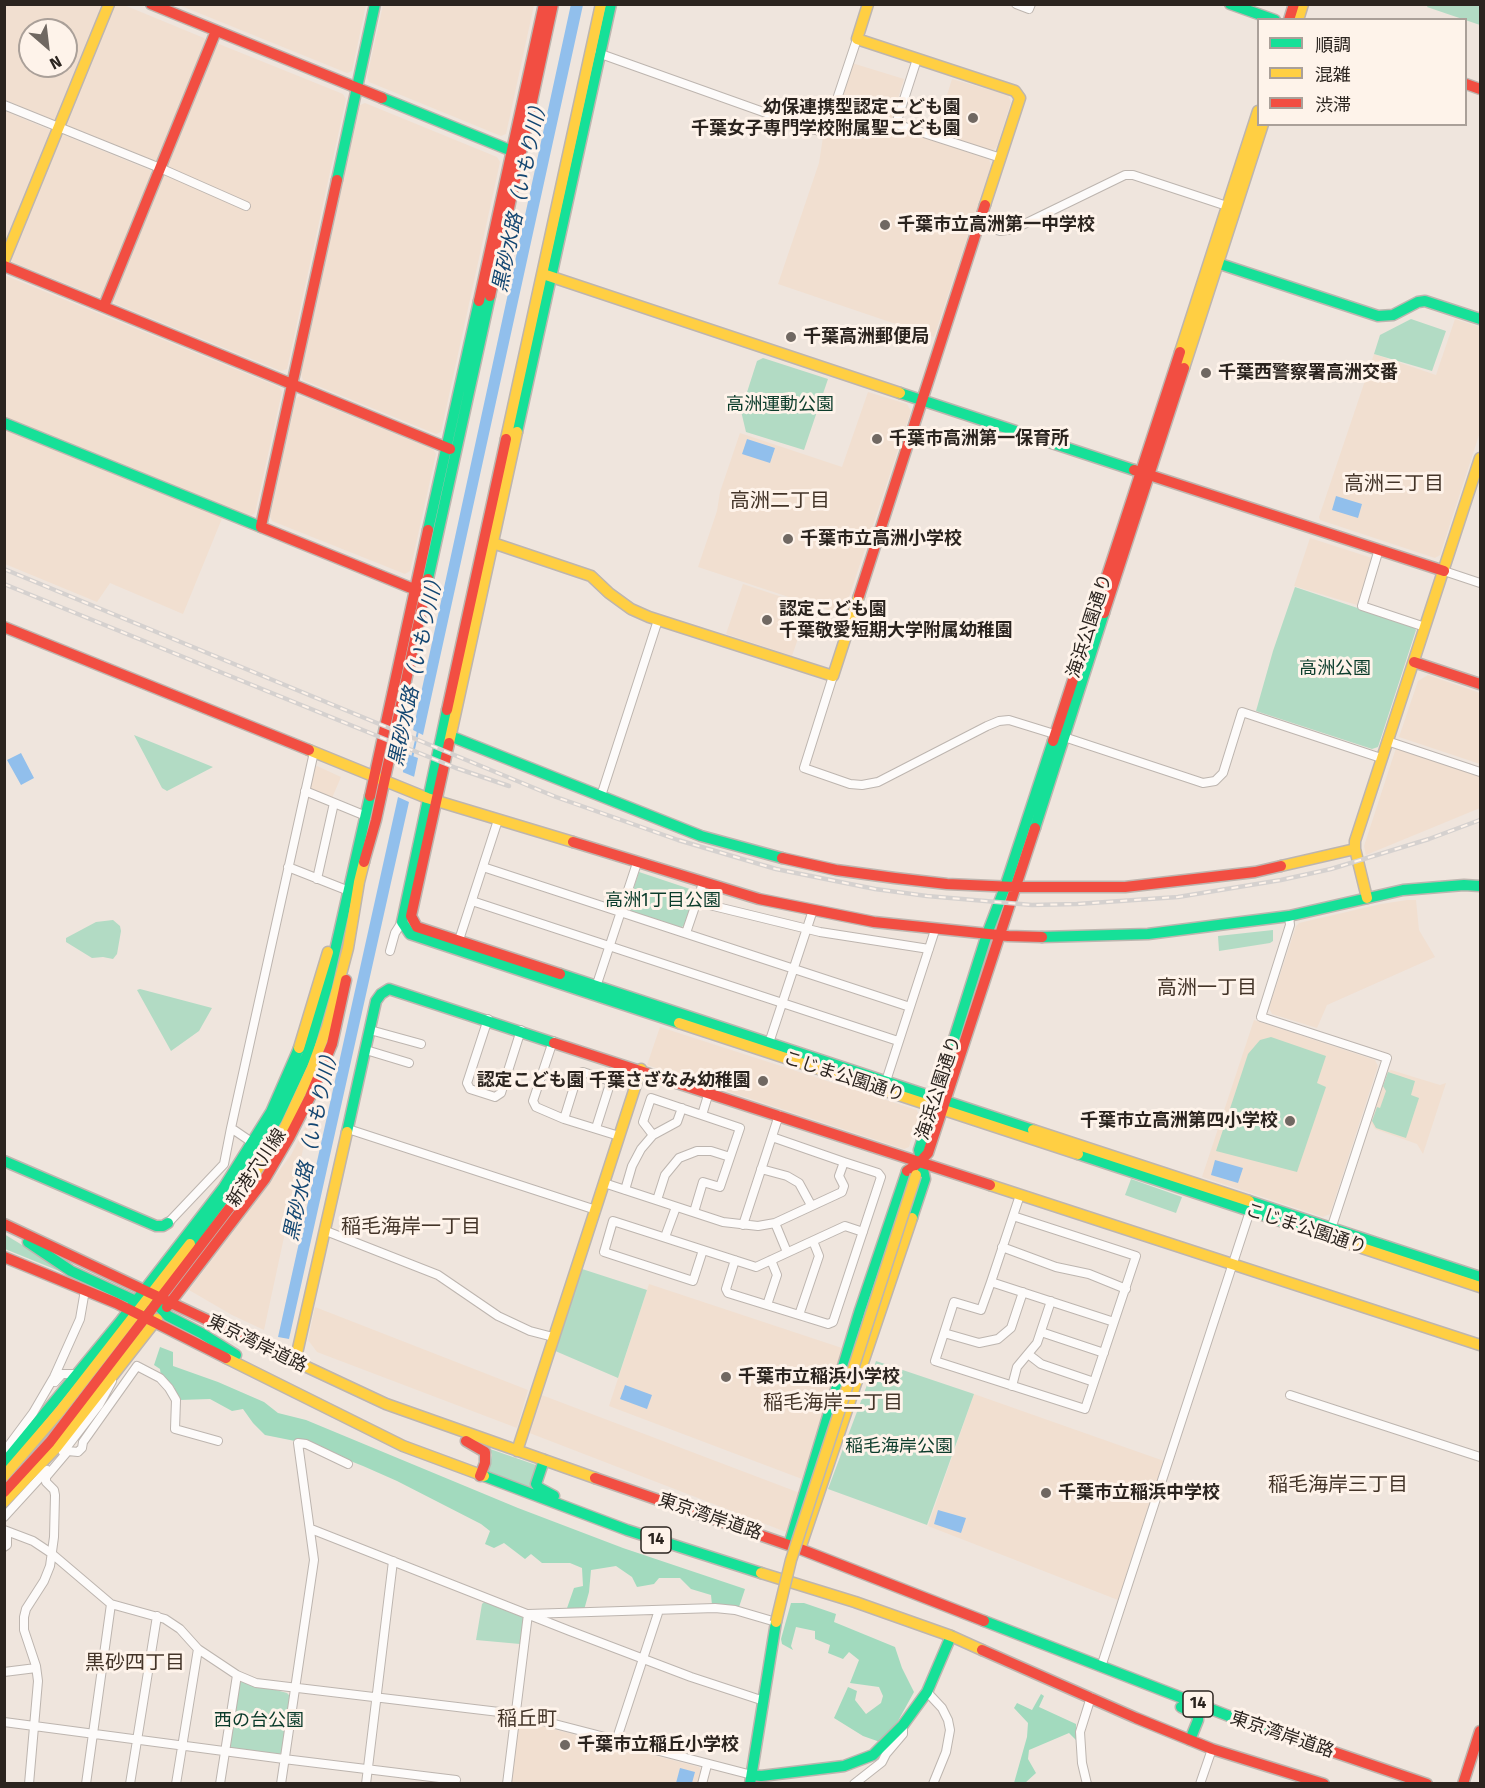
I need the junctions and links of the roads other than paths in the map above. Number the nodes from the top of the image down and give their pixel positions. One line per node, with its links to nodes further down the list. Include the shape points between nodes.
1 (109, 4): 21 (main road)
2 (151, 4): 13 (main road)
3 (375, 4): 17 (main road)
4 (544, 4): 22 (main road)
5 (553, 4): 22 (main road)
6 (601, 4): 15 (main road)
7 (611, 4): 15 (main road)
8 (868, 4): 14 (main road)
9 (1016, 4): 10 (street, via 1029,9)
10 (1031, 4)
11 (1230, 4): 12 (main road)
12 (1269, 18)
13 (216, 31): 17 (main road); 24 (main road)
14 (856, 39): 15 (street, via 828,126 821,131); 16 (main road)
15 (595, 52): 31 (main road)
16 (917, 58): 23 (main road, via 1018,92 1020,101); 23 (street, via 896,124)
17 (357, 88): 22 (main road); 34 (main road)
18 (4, 105): 21 (street)
19 (1257, 115): 26 (main road, 海浜公園通り)
20 (1262, 126): 26 (main road, 海浜公園通り)
21 (59, 127): 24 (street); 28 (main road)
22 (516, 152): 37 (main road)
23 (1001, 158): 27 (main road)
24 (160, 168): 25 (street); 32 (main road)
25 (246, 206)
26 (1231, 207): 27 (street, via 1125,175 1014,229 1000,231); 29 (main road, 海浜公園通り)
27 (980, 225): 35 (main road)
28 (4, 261)
29 (1214, 261): 33 (main road, via 1378,316 1393,315 1425,301); 39 (main road, 海浜公園通り)
30 (4, 266): 32 (main road)
31 (547, 275): 35 (main road); 41 (main road)
32 (104, 306): 34 (main road)
33 (1480, 319)
34 (292, 383): 37 (main road); 40 (main road)
35 (923, 400): 39 (main road); 50 (main road)
36 (4, 423): 40 (main road)
37 (451, 449): 45 (main road)
38 (1480, 458): 43 (main road)
39 (1145, 473): 42 (main road); 53 (main road, 海浜公園通り)
40 (261, 526): 45 (main road)
41 (488, 542): 46 (main road, via 591,576 631,609); 52 (main road)
42 (1379, 549): 43 (main road); 48 (street, via 1362,606)
43 (1443, 571): 44 (street); 48 (main road)
44 (1480, 583)
45 (420, 591): 58 (main road)
46 (658, 620): 50 (main road); 60 (street)
47 (4, 627): 55 (main road)
48 (1425, 627): 49 (main road)
49 (1414, 662): 51 (main road); 54 (main road)
50 (833, 675): 53 (street, via 804,768 850,784 878,782 999,721 1017,722)
51 (1480, 682)
52 (446, 735): 60 (main road); 61 (main road)
53 (1059, 735): 56 (street, via 1203,783 1215,781 1223,773 1242,712); 73 (main road, 海浜公園通り)
54 (1387, 741): 56 (main road); 57 (street)
55 (314, 752): 58 (main road); 59 (street)
56 (1382, 758): 65 (main road)
57 (1480, 772)
58 (379, 779): 61 (main road); 63 (main road, 新港穴川線); 70 (main road, 新港穴川線)
59 (305, 791): 62 (street); 67 (street)
60 (601, 796): 73 (main road, via 701,836 836,870 937,883)
61 (432, 800): 64 (main road); 81 (main road); 86 (main road, こじま公園通り, via 411,916 417,927)
62 (334, 803): 63 (street); 69 (street)
63 (366, 816): 74 (main road, 新港穴川線)
64 (498, 820): 66 (main road); 68 (street)
65 (1355, 849): 73 (main road, via 1203,880 1125,887); 75 (main road)
66 (637, 863): 71 (main road); 79 (street)
67 (288, 867): 69 (street); 111 (street)
68 (483, 867): 76 (street); 79 (street)
69 (317, 879): 74 (street)
70 (359, 882): 159 (main road, via 362,890 337,1027 318,1080 265,1179); 187 (main road, 新港穴川線, via 348,948 327,1027 285,1127 235,1204 50,1442)
71 (703, 882): 77 (street); 78 (main road)
72 (1480, 886): 75 (main road, via 1429,887)
73 (1010, 887): 85 (main road, 海浜公園通り)
74 (349, 891): 117 (main road, via 342,901 296,1058); 185 (main road, 新港穴川線, via 314,1034 266,1139 183,1254)
75 (1367, 898): 80 (main road)
76 (472, 901): 86 (street); 87 (street)
77 (697, 902): 82 (street); 84 (street)
78 (813, 910): 82 (street); 83 (main road)
79 (621, 912): 84 (street); 87 (street)
80 (1289, 916): 85 (main road, via 1148,934); 139 (street, via 1290,925 1261,1017 1387,1058)
81 (402, 922): 89 (street); 91 (main road, こじま公園通り, via 410,934)
82 (806, 929): 88 (street); 90 (street)
83 (936, 930): 85 (main road); 88 (street)
84 (686, 933): 90 (street)
85 (993, 935): 106 (main road, 海浜公園通り)
86 (459, 940): 91 (main road, こじま公園通り)
87 (610, 947): 91 (street); 92 (street)
88 (929, 949): 93 (street)
89 (390, 951)
90 (793, 970): 92 (street); 93 (street)
91 (595, 990): 100 (main road, こじま公園通り)
92 (782, 1004): 98 (street); 100 (street)
93 (910, 1007): 98 (street)
94 (488, 1019): 95 (main road, via 389,989 378,997); 96 (main road); 96 (street, via 467,1083 470,1089 495,1097 501,1093)
95 (370, 1030): 99 (street); 101 (main road)
96 (521, 1030): 97 (main road)
97 (553, 1041): 103 (main road); 110 (street, via 533,1101 536,1107)
98 (898, 1041): 104 (street)
99 (422, 1044)
100 (768, 1047): 104 (main road, こじま公園通り); 106 (main road, こじま公園通り)
101 (366, 1050): 102 (street); 113 (main road)
102 (409, 1063)
103 (641, 1070): 105 (main road); 115 (main road)
104 (886, 1081): 106 (main road, こじま公園通り)
105 (710, 1092): 108 (street); 109 (main road)
106 (939, 1104): 121 (main road, 海浜公園通り, via 928,1153); 130 (main road, こじま公園通り); 139 (main road, こじま公園通り, via 1178,1179)
107 (682, 1108): 108 (street); 114 (street, via 677,1122); 114 (street, via 651,1098 643,1122)
108 (702, 1115): 118 (street, via 741,1128)
109 (779, 1115): 116 (street); 121 (main road)
110 (564, 1119): 112 (street); 112 (street, via 578,1074 583,1071 610,1084)
111 (231, 1128): 117 (street); 133 (street, via 224,1164)
112 (596, 1128): 115 (street)
113 (348, 1129): 129 (street); 137 (main road)
114 (653, 1135): 124 (street, via 632,1166)
115 (619, 1136): 123 (main road)
116 (772, 1137): 120 (street); 122 (street)
117 (253, 1143): 153 (main road, via 224,1187)
118 (730, 1157): 126 (street, via 697,1151 679,1158 666,1175); 131 (street, via 720,1187 703,1182)
119 (4, 1161): 133 (main road, via 156,1226)
120 (844, 1162): 127 (street, via 839,1176 844,1186 842,1192); 138 (street, via 881,1177)
121 (920, 1162): 125 (main road); 193 (main road, via 905,1172); 195 (main road, via 925,1179); 202 (main road, bridge, via 791,1560)
122 (761, 1169): 127 (street, via 799,1183); 136 (street)
123 (604, 1183): 124 (street); 129 (main road)
124 (625, 1190): 126 (street)
125 (1020, 1195): 132 (street); 148 (main road)
126 (657, 1200): 128 (street)
127 (811, 1206): 134 (street)
128 (676, 1207): 131 (street); 140 (street)
129 (596, 1210): 165 (main road)
130 (1250, 1210): 139 (main road, こじま公園通り); 148 (street)
131 (694, 1212): 136 (street)
132 (1013, 1216): 142 (street); 152 (street, via 1136,1256)
133 (168, 1223)
134 (775, 1223): 136 (street); 144 (street)
135 (4, 1224): 153 (main road); 158 (main road, via 62,1266)
136 (743, 1225)
137 (326, 1231): 165 (street, via 438,1275 498,1316); 169 (main road)
138 (862, 1232): 141 (street, via 845,1226); 160 (street, via 833,1322)
139 (1330, 1232): 149 (main road, こじま公園通り); 151 (main road, こじま公園通り)
140 (665, 1238): 143 (street); 143 (street, via 614,1221 604,1252 693,1281)
141 (813, 1241): 144 (street); 160 (street, via 819,1256)
142 (1002, 1247): 150 (street); 152 (street)
143 (703, 1250): 146 (street)
144 (788, 1252): 147 (street)
145 (5, 1258): 154 (main road, 東京湾岸道路 / 14)
146 (735, 1260): 147 (street, via 756,1267); 157 (street, via 728,1293)
147 (771, 1260): 157 (street, via 777,1275)
148 (1232, 1264): 166 (main road); 206 (street)
149 (1480, 1277)
150 (991, 1282): 155 (street); 164 (street, via 981,1310 954,1302)
151 (1480, 1287)
152 (1126, 1288): 161 (street)
153 (144, 1289): 158 (main road); 159 (main road)
154 (85, 1290): 158 (main road, 東京湾岸道路 / 14); 176 (street, via 80,1319)
155 (1023, 1292): 156 (street); 164 (street, via 1011,1328 998,1339 979,1343)
156 (1051, 1301): 161 (street); 163 (street)
157 (768, 1305): 160 (street)
158 (132, 1306): 162 (main road, 東京湾岸道路 / 14); 170 (main road)
159 (167, 1308): 162 (main road); 169 (main road, 東京湾岸道路 / 14, via 237,1333); 173 (main road)
160 (799, 1315)
161 (1114, 1322): 167 (street)
162 (153, 1323): 171 (main road); 173 (main road, 東京湾岸道路 / 14)
163 (1041, 1332): 167 (street); 168 (street)
164 (944, 1333): 174 (street, via 935,1360)
165 (553, 1337): 179 (main road)
166 (1480, 1345)
167 (1104, 1353): 172 (street)
168 (1028, 1354): 172 (street, via 1041,1364); 174 (street, via 1017,1367)
169 (295, 1362): 177 (main road, 東京湾岸道路 / 14)
170 (79, 1374): 176 (street, via 69,1372 60,1376); 183 (main road)
171 (115, 1374): 188 (main road, via 46,1460); 190 (street, via 99,1405 75,1436)
172 (1094, 1382): 174 (street, via 1085,1410)
173 (274, 1383): 186 (main road, 東京湾岸道路 / 14, via 403,1446)
174 (1012, 1386)
175 (1290, 1395): 181 (street)
176 (33, 1413): 180 (street)
177 (430, 1421): 179 (main road, 東京湾岸道路 / 14); 186 (main road, via 485,1452)
178 (218, 1441): 196 (street, via 175,1429 176,1400 169,1388 160,1378 137,1366 82,1448 78,1452 68,1450 46,1477 55,1495)
179 (516, 1451): 182 (main road, 東京湾岸道路 / 14)
180 (4, 1452)
181 (1480, 1457)
182 (544, 1460): 189 (main road, via 537,1487); 193 (main road, 東京湾岸道路 / 14)
183 (4, 1463)
184 (348, 1464): 191 (street, via 298,1443)
185 (4, 1476)
186 (480, 1476): 189 (main road, 東京湾岸道路 / 14)
187 (4, 1492)
188 (4, 1502)
189 (584, 1514): 203 (main road, 東京湾岸道路 / 14)
190 (4, 1516)
191 (311, 1529): 197 (street); 211 (street, via 314,1560)
192 (6, 1531): 194 (street); 196 (street)
193 (789, 1545): 195 (main road, 東京湾岸道路 / 14)
194 (4, 1547)
195 (800, 1549): 206 (main road, 東京湾岸道路 / 14)
196 (51, 1553): 198 (street); 207 (street, via 44,1581 24,1617)
197 (393, 1561): 200 (street); 213 (street)
198 (111, 1605): 201 (street); 221 (street)
199 (659, 1610): 200 (street); 202 (street, via 735,1610); 205 (street)
200 (528, 1614): 205 (street); 216 (street)
201 (156, 1616): 204 (street, via 180,1629); 222 (street)
202 (776, 1622): 215 (main road)
203 (951, 1636): 212 (main road); 214 (main road, 東京湾岸道路 / 14)
204 (198, 1649): 209 (street); 225 (street)
205 (643, 1659): 215 (street); 224 (street)
206 (1101, 1667): 210 (main road, 東京湾岸道路 / 14)
207 (36, 1668): 208 (street); 219 (street)
208 (4, 1672)
209 (237, 1675): 211 (street, via 256,1683); 227 (street)
210 (1141, 1682): 223 (main road, via 1197,1714); 230 (main road, 東京湾岸道路 / 14)
211 (295, 1689): 213 (street); 228 (street)
212 (927, 1692): 218 (main road); 244 (street, via 942,1708 950,1730)
213 (377, 1697): 216 (street); 231 (street)
214 (1091, 1697): 223 (main road, 東京湾岸道路 / 14); 245 (street, via 1080,1732)
215 (764, 1701): 232 (main road)
216 (516, 1714): 224 (street); 241 (street)
217 (4, 1722): 219 (street)
218 (903, 1725): 232 (main road, via 873,1755 854,1764); 243 (street, via 903,1734 882,1761)
219 (34, 1726): 221 (street); 234 (street)
220 (1480, 1731): 250 (main road)
221 (93, 1733): 222 (street); 235 (street)
222 (137, 1739): 225 (street); 236 (street)
223 (1190, 1740): 226 (main road, 東京湾岸道路 / 14)
224 (616, 1741): 229 (street)
225 (182, 1745): 227 (street); 237 (street)
226 (1212, 1749): 246 (street); 247 (main road, 東京湾岸道路 / 14)
227 (225, 1751): 228 (street); 238 (street)
228 (284, 1759): 231 (street); 239 (street)
229 (707, 1765): 232 (street); 242 (street)
230 (1376, 1767): 248 (main road); 249 (main road, 東京湾岸道路 / 14)
231 (368, 1769): 233 (street); 240 (street)
232 (751, 1779)
233 (456, 1780)
234 (29, 1784)
235 (86, 1784)
236 (130, 1784)
237 (176, 1784)
238 (220, 1784)
239 (281, 1784)
240 (366, 1784)
241 (507, 1784)
242 (702, 1784)
243 (854, 1784)
244 (933, 1784)
245 (1087, 1784)
246 (1200, 1784)
247 (1324, 1784)
248 (1404, 1784)
249 (1427, 1784)
250 (1463, 1784)

